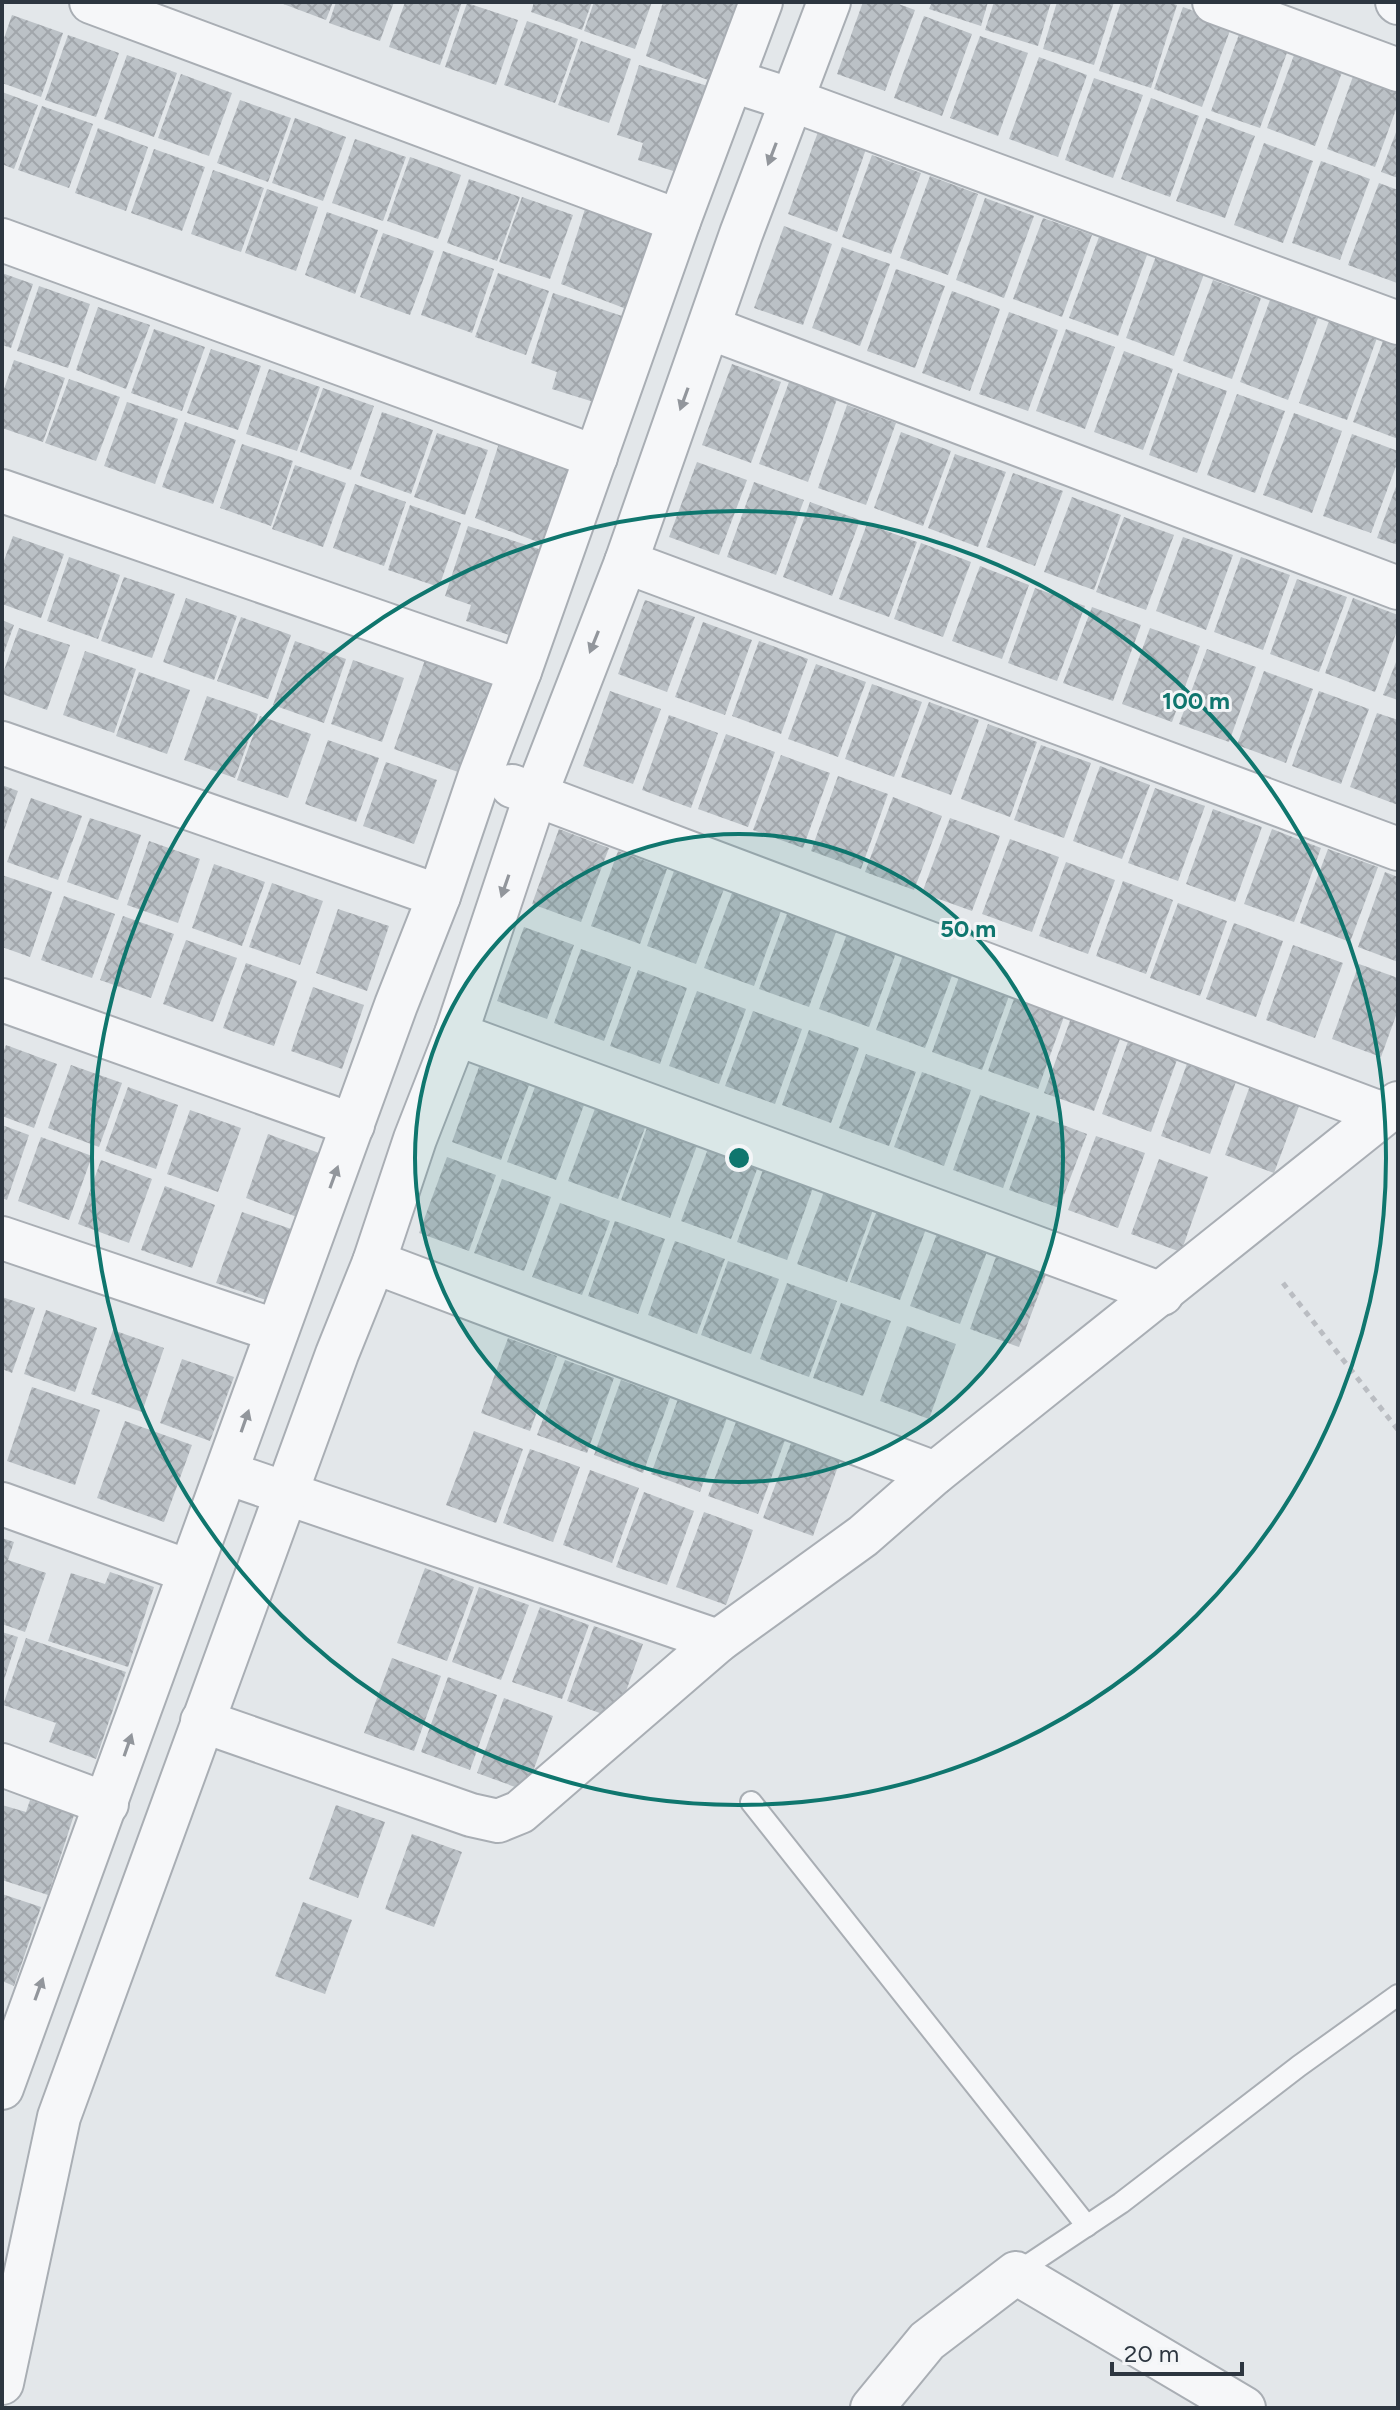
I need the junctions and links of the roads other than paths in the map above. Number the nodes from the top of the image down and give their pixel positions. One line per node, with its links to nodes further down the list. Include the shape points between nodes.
1 (91, 2): 8 (street)
2 (761, 2): 6 (street)
3 (829, 2): 7 (street)
4 (1214, 2): 5 (street)
5 (1398, 70)
6 (733, 81): 7 (street); 8 (street)
7 (792, 100): 10 (street); 11 (street, one-way to 11)
8 (679, 221): 12 (street)
9 (2, 240): 12 (street)
10 (1398, 323)
11 (710, 328): 14 (street, one-way to 14); 15 (street)
12 (596, 457): 16 (street)
13 (2, 491): 16 (street)
14 (626, 562): 19 (street, one-way to 19); 20 (street)
15 (1398, 588)
16 (520, 671): 18 (street)
17 (2, 743): 21 (street)
18 (480, 775): 19 (street); 21 (street)
19 (536, 794): 23 (street, one-way to 23); 24 (street)
20 (1398, 849)
21 (439, 896): 25 (street)
22 (2, 1000): 25 (street)
23 (456, 1034): 27 (street); 28 (street)
24 (1391, 1108): 28 (street)
25 (353, 1125): 29 (street, one-way to 25)
26 (2, 1238): 29 (street)
27 (374, 1262): 31 (street); 32 (street)
28 (1162, 1294): 31 (street)
29 (277, 1331): 30 (street, one-way to 29)
30 (227, 1473): 32 (street); 34 (street)
31 (935, 1473): 35 (street, via 863,1536)
32 (286, 1494): 35 (street); 36 (street)
33 (2, 1504): 34 (street)
34 (188, 1571): 39 (street, one-way to 34)
35 (718, 1641): 36 (street, via 520,1812 498,1821)
36 (202, 1721): 42 (street)
37 (2, 1765): 39 (street)
38 (751, 1802): 44 (lane)
39 (107, 1804): 41 (street, one-way to 39)
40 (1398, 1995): 44 (lane)
41 (12, 2034): 42 (street); 43 (street)
42 (80, 2060): 46 (street, via 59,2117)
43 (2, 2088)
44 (1087, 2226): 45 (lane)
45 (1016, 2273): 47 (street, via 927,2341); 48 (street)
46 (2, 2383)
47 (872, 2408)
48 (1244, 2408)

